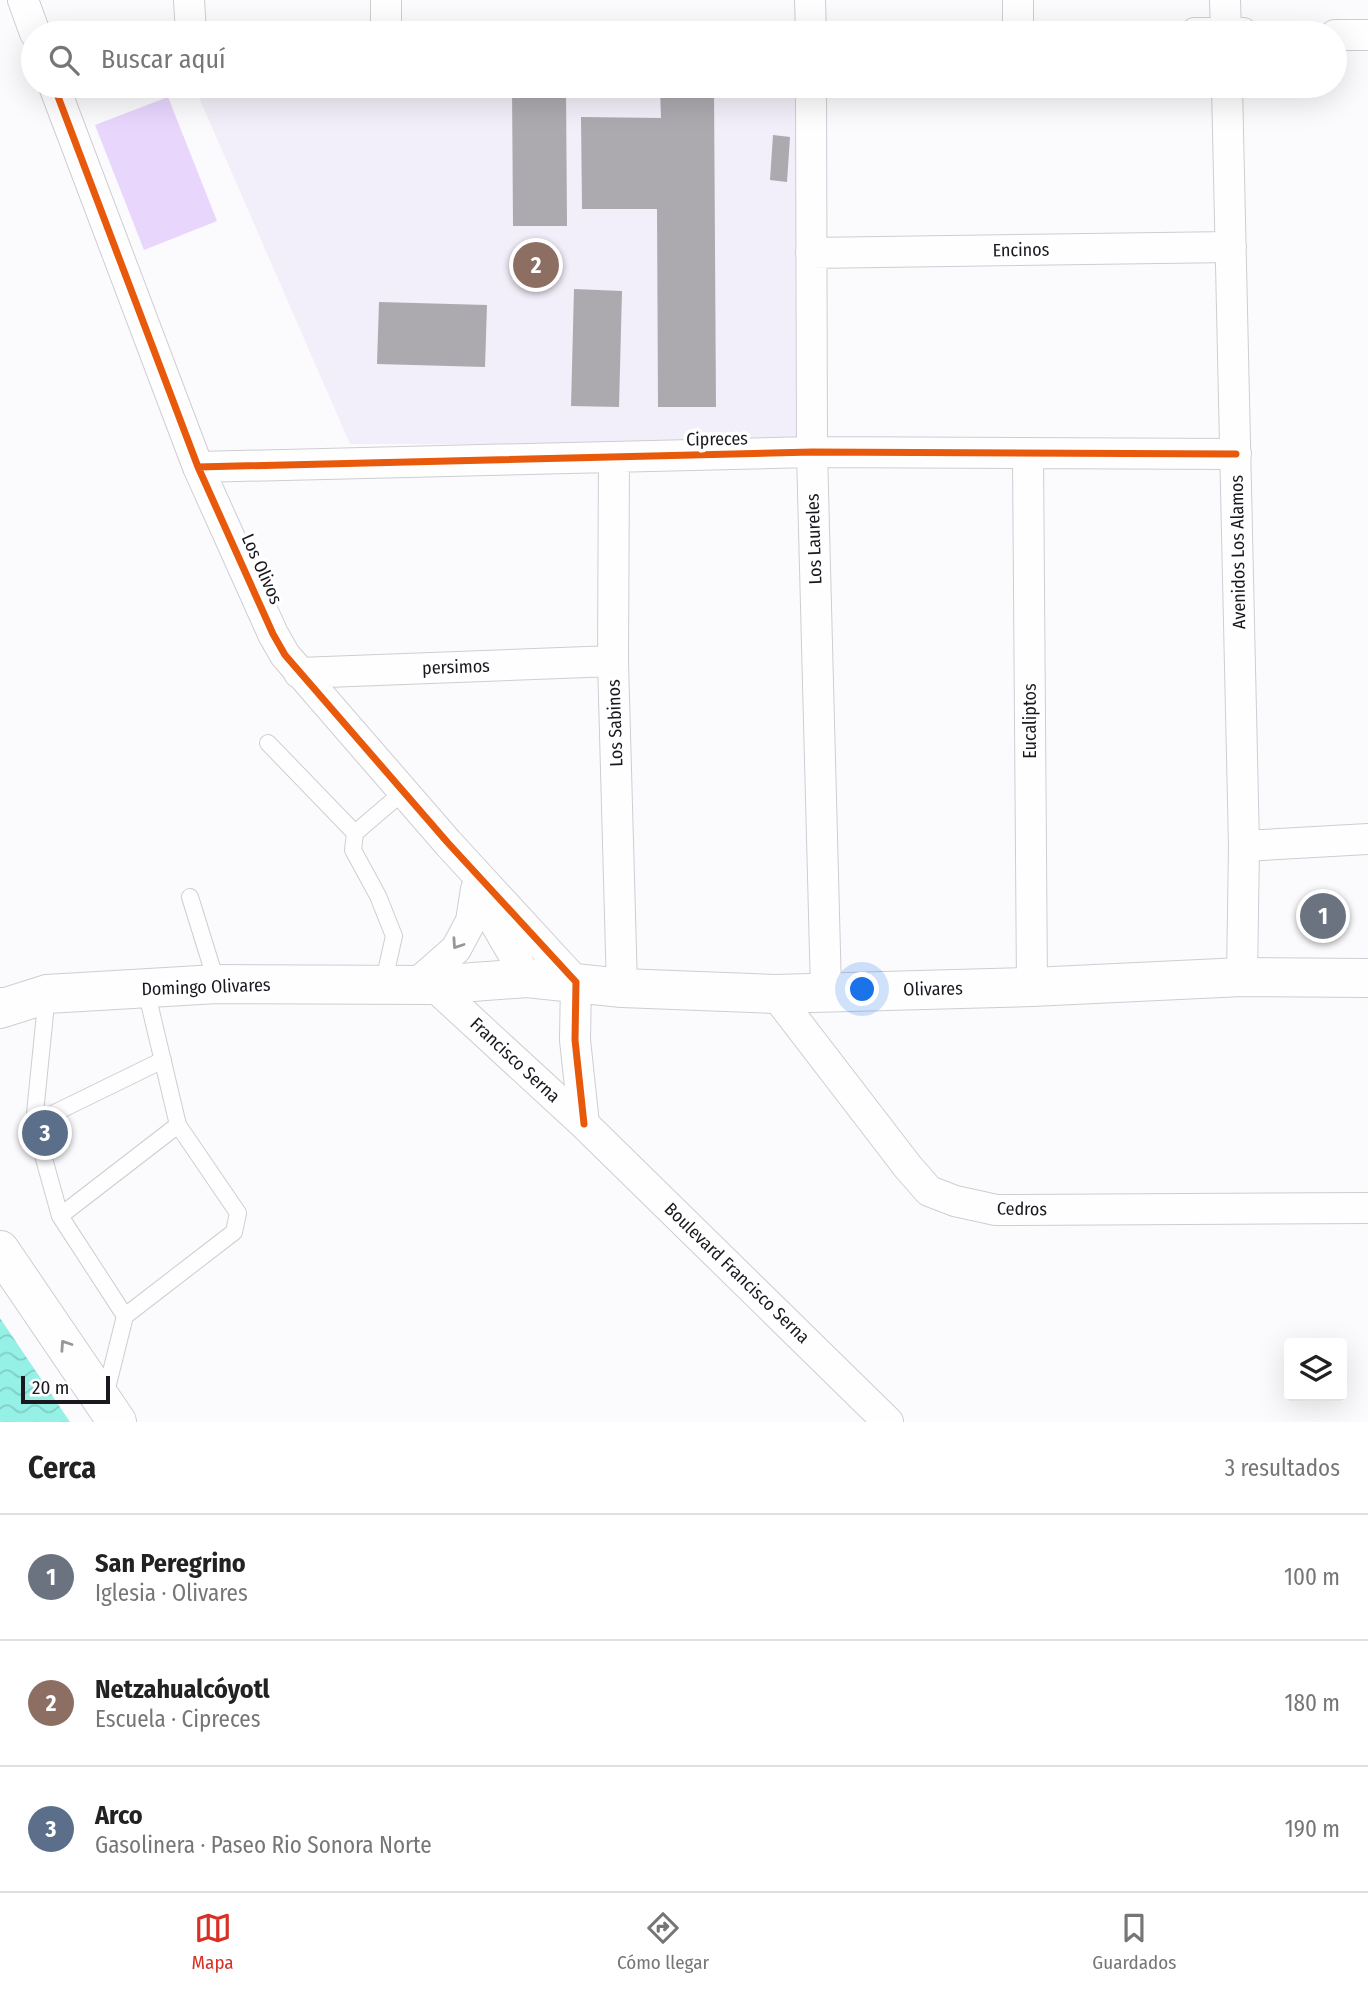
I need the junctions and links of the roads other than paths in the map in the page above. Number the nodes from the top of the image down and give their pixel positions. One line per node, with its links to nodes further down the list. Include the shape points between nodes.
1 (23, 0): 7 (street)
2 (189, 0): 8 (street)
3 (386, 0): 9 (street)
4 (810, 0): 10 (street)
5 (1018, 0): 11 (street)
6 (1225, 0): 12 (street)
7 (31, 21)
8 (190, 21)
9 (386, 21)
10 (811, 21)
11 (1018, 21)
12 (1226, 21)
13 (1347, 35): 14 (street)
14 (1368, 35)
15 (59, 98): 24 (street, Los Olivos)
16 (811, 98): 19 (street, Los Laureles)
17 (1227, 98): 18 (street, Avenidos Los Alamos)
18 (1231, 247): 19 (street, Encinos); 21 (street, Avenidos Los Alamos)
19 (811, 253): 20 (street, Los Laureles)
20 (812, 452): 22 (street, Cipreces); 23 (street, Cipreces); 44 (street, Los Laureles)
21 (1236, 454): 22 (street, Cipreces); 32 (street, Avenidos Los Alamos)
22 (1028, 455): 41 (street, Eucaliptos)
23 (614, 457): 24 (street, Cipreces); 25 (street, Los Sabinos)
24 (198, 467): 26 (street, Los Olivos, via 274,634)
25 (613, 661): 26 (street, persimos); 42 (street, Los Sabinos)
26 (299, 673): 28 (street, Los Olivos)
27 (268, 743): 29 (lane)
28 (403, 792): 29 (lane); 31 (street, Los Olivos)
29 (355, 834): 40 (lane, via 353,850 394,936)
30 (1368, 839): 32 (street)
31 (448, 844): 33 (street); 38 (street, Los Olivos)
32 (1244, 846): 35 (street, Avenidos Los Alamos)
33 (476, 889): 36 (street); 40 (street, one-way to 40, via 471,921 456,949)
34 (190, 897): 39 (lane)
35 (1242, 977): 37 (main road, Olivares); 41 (main road, Olivares)
36 (527, 978): 38 (main road, Olivares); 40 (main road, Olivares)
37 (1368, 978)
38 (576, 982): 42 (main road, Olivares); 51 (street, Francisco Serna, via 575,1040)
39 (217, 984): 40 (main road, Domingo Olivares); 43 (main road, Domingo Olivares)
40 (410, 985): 51 (street, Francisco Serna)
41 (1032, 987): 44 (main road, Olivares)
42 (622, 988): 46 (main road, Olivares)
43 (146, 990): 45 (main road, Domingo Olivares); 48 (lane)
44 (826, 991): 46 (main road, Olivares)
45 (47, 994): 47 (main road, Domingo Olivares); 49 (lane)
46 (775, 994): 52 (street, Cedros, via 908,1167 929,1191 954,1201 996,1210)
47 (1, 1008)
48 (163, 1060): 49 (lane); 50 (lane)
49 (34, 1123): 53 (lane)
50 (178, 1125): 53 (lane); 55 (lane, via 238,1213 234,1232)
51 (584, 1125): 57 (street, Boulevard Francisco Serna)
52 (1368, 1208)
53 (60, 1216): 55 (lane)
54 (0, 1250): 56 (main road, one-way to 54)
55 (125, 1316): 56 (lane)
56 (110, 1412)
57 (888, 1422)

